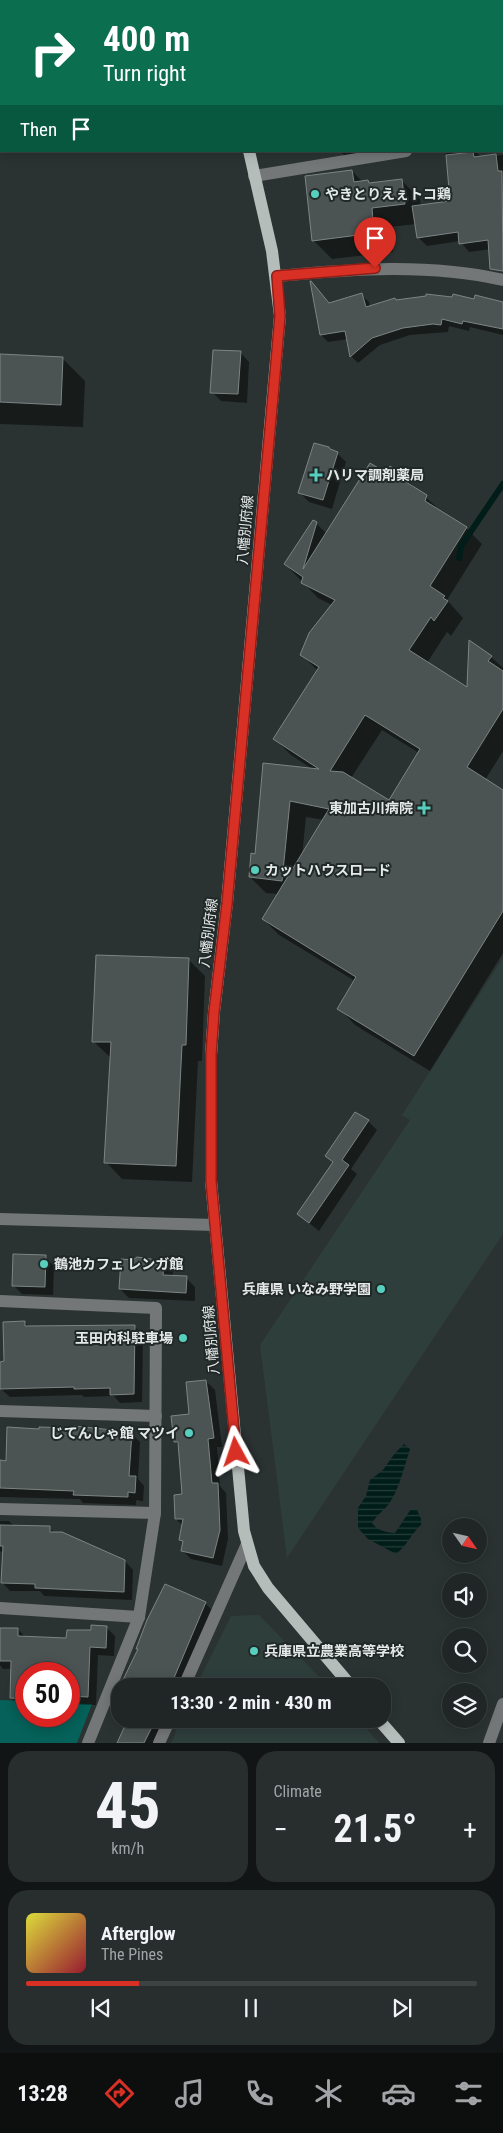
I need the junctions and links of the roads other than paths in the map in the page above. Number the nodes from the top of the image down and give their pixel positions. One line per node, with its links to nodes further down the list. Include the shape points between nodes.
1 (249, 152): 3 (main road, 八幡別府線)
2 (400, 152): 3 (street)
3 (254, 176): 4 (main road, 八幡別府線)
4 (277, 276): 5 (street, via 394,268 470,273); 7 (main road, 八幡別府線, via 280,316 211,1055 211,1181)
5 (503, 280)
6 (0, 1219): 7 (street)
7 (216, 1225): 13 (main road, 八幡別府線)
8 (0, 1301): 10 (street, via 156,1308)
9 (0, 1411): 10 (street)
10 (156, 1416): 12 (street)
11 (0, 1509): 12 (street)
12 (155, 1513): 15 (street)
13 (247, 1544): 16 (street); 17 (main road, 八幡別府線, via 254,1566 268,1588)
14 (0, 1608): 15 (street)
15 (139, 1618): 21 (street)
16 (188, 1678)
17 (344, 1678)
18 (503, 1704): 24 (street)
19 (166, 1728): 22 (street)
20 (386, 1728): 23 (main road)
21 (88, 1743)
22 (159, 1743)
23 (399, 1743)
24 (489, 1743)

